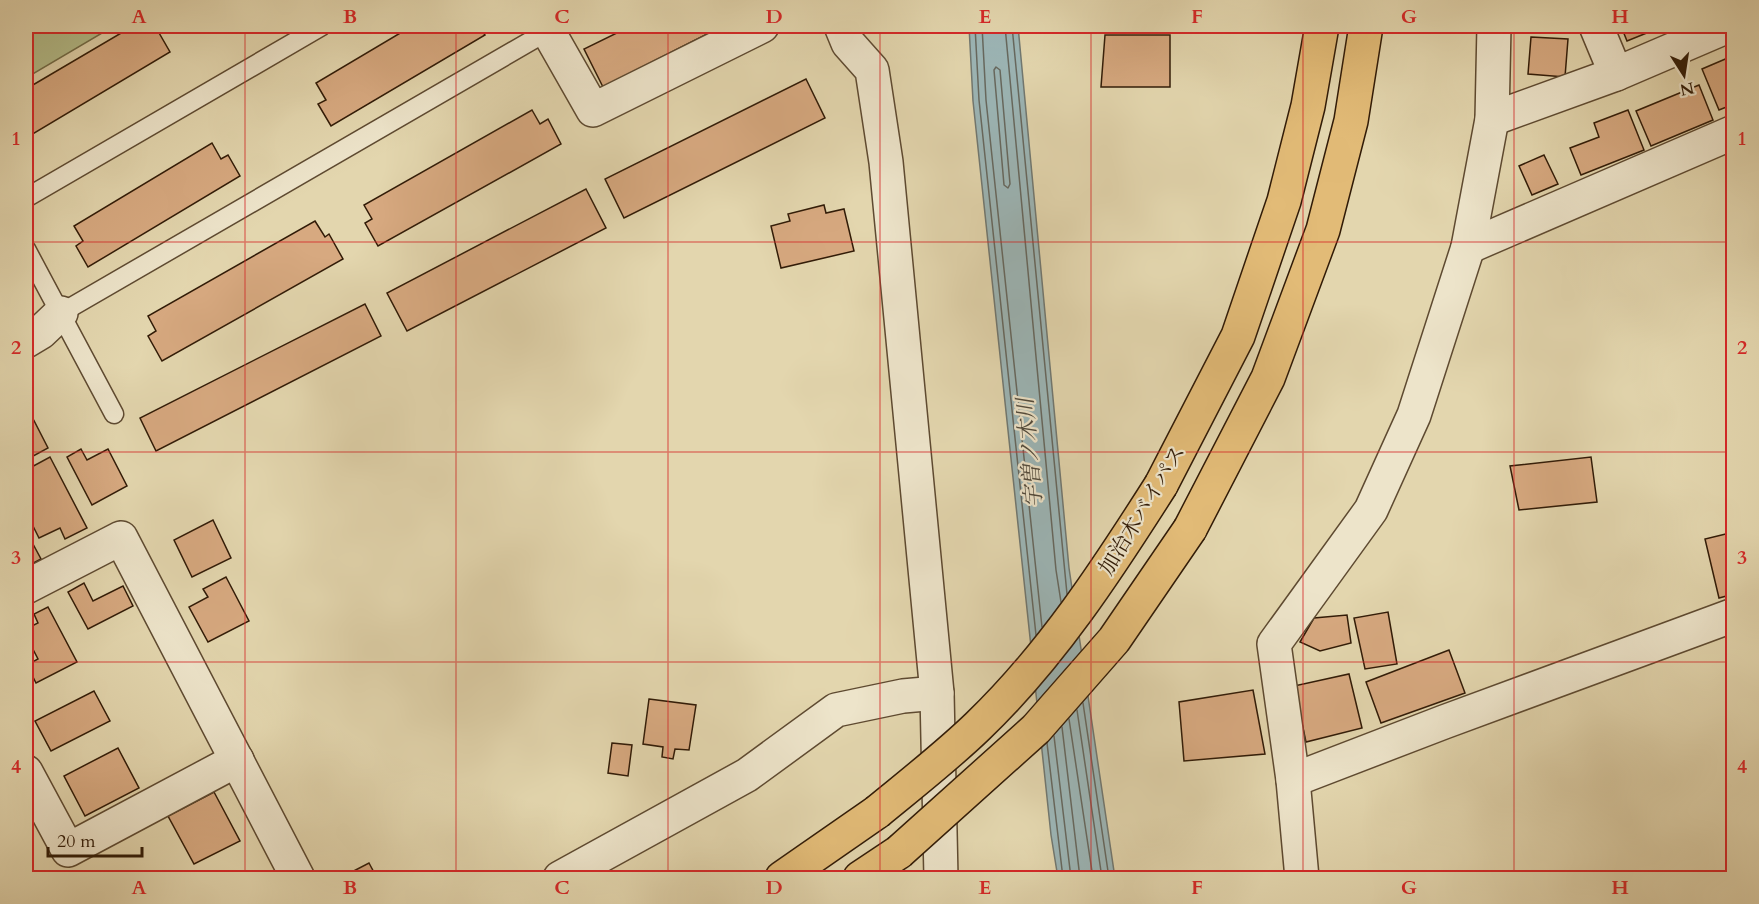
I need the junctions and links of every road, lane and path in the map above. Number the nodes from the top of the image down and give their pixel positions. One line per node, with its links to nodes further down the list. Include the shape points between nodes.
1 (322, 26): 13 (lane)
2 (762, 26): 9 (street, via 592,110)
3 (841, 26): 21 (street, via 848,43 872,70 886,162)
4 (1322, 26): 27 (highway, 加治木バイパス, bridge, via 1308,106 1284,201 1238,336 1161,485 1111,564 1040,659 978,726 877,812)
5 (1366, 26): 28 (highway, bridge, via 1351,121 1323,230 1268,378 1190,529 1114,640 1036,729 899,852)
6 (1494, 26): 11 (street)
7 (1596, 26): 10 (street)
8 (1728, 26): 10 (street)
9 (547, 28): 16 (lane)
10 (1616, 74): 11 (street)
11 (1491, 119): 14 (street)
12 (1734, 132): 14 (street)
13 (26, 198)
14 (1467, 247): 24 (street, via 1414,415 1371,510 1274,644)
15 (26, 249): 16 (lane)
16 (62, 313): 17 (street); 18 (lane)
17 (26, 341)
18 (114, 414)
19 (26, 587): 22 (street, via 121,538)
20 (1734, 615): 24 (street)
21 (937, 693): 26 (street, via 836,710 747,775); 29 (street)
22 (237, 760): 23 (street, via 68,850); 25 (street)
23 (26, 772)
24 (1293, 780): 30 (street)
25 (298, 879)
26 (560, 879)
27 (782, 879)
28 (860, 879)
29 (941, 879)
30 (1302, 879)

